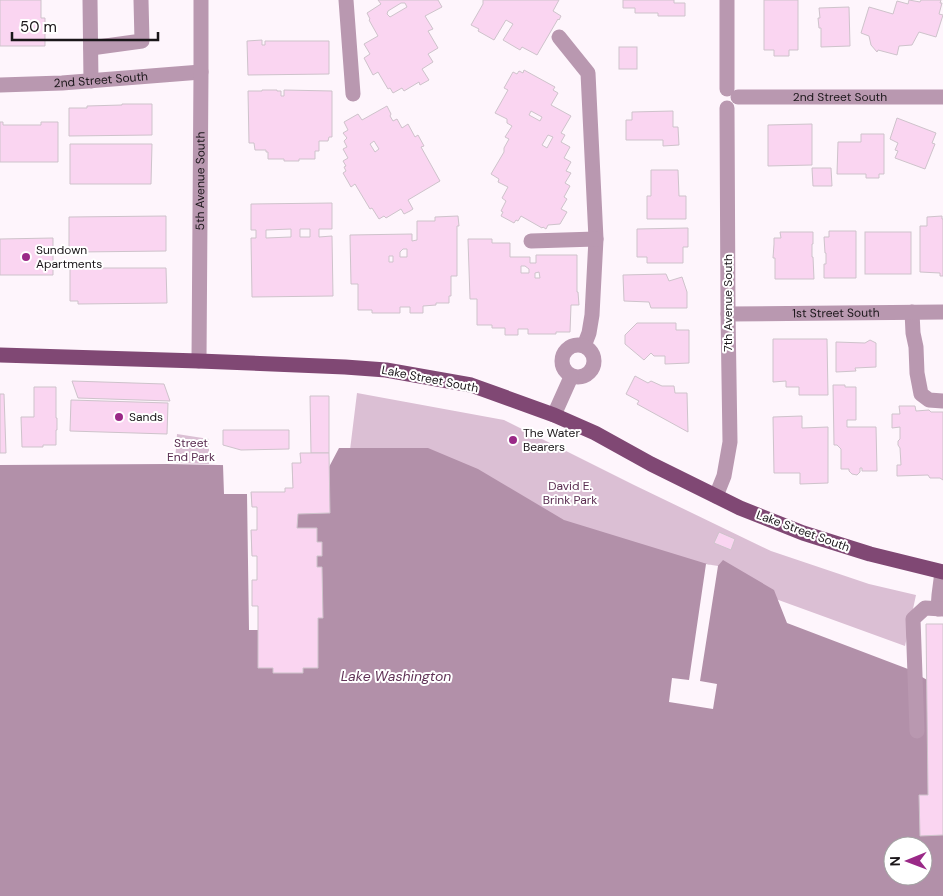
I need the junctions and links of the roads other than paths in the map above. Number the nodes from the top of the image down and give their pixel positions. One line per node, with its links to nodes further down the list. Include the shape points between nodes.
1 (90, 0): 7 (street)
2 (141, 0): 7 (street, via 142,41)
3 (201, 0): 8 (street, 5th Avenue South)
4 (346, 0): 11 (street)
5 (726, 0): 13 (street, 7th Avenue South)
6 (559, 37): 14 (street, via 588,73)
7 (90, 48): 9 (street)
8 (201, 72): 9 (street, 2nd Street South); 21 (street, 5th Avenue South)
9 (91, 81): 10 (street, 2nd Street South)
10 (0, 85)
11 (353, 94)
12 (943, 97): 13 (street, 2nd Street South)
13 (731, 98): 18 (street, 7th Avenue South)
14 (596, 239): 15 (street); 19 (street, via 592,315)
15 (532, 241)
16 (912, 312): 17 (street, 1st Street South); 18 (street, 1st Street South); 23 (street, via 921,394 929,400)
17 (943, 312)
18 (728, 314): 25 (street, 7th Avenue South, via 730,442 724,476)
19 (584, 346): 22 (street, via 593,355 593,368 584,377); 22 (street, via 571,346 562,355 562,368)
20 (0, 355): 21 (main road, Lake Street South)
21 (199, 361): 24 (main road, Lake Street South, via 386,370 471,385)
22 (572, 377): 24 (street)
23 (943, 401)
24 (554, 415): 25 (main road, Lake Street South, via 596,433)
25 (716, 496): 26 (main road, Lake Street South, via 802,533)
26 (942, 572): 27 (street, via 938,595)
27 (941, 609): 28 (street, via 925,608 913,619)
28 (917, 730)

